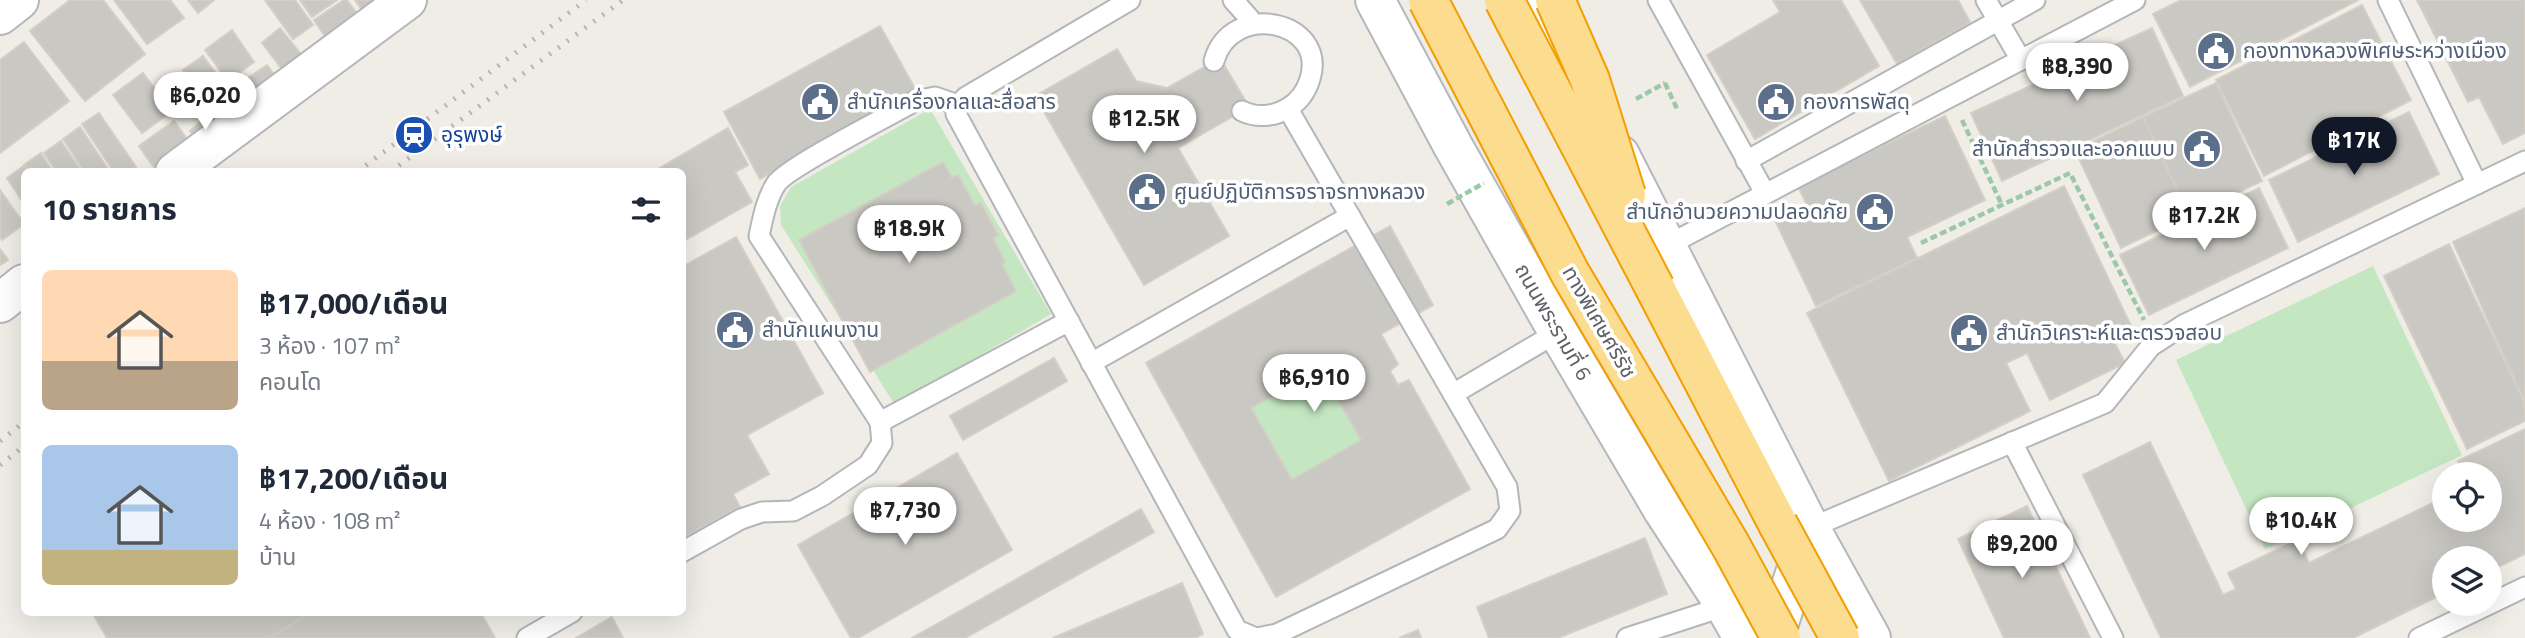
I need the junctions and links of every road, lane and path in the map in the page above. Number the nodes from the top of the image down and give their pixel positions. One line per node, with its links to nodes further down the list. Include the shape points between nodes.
1 (19, 0): 15 (main road)
2 (407, 0): 28 (main road)
3 (1130, 0): 22 (lane)
4 (1233, 0): 16 (lane)
5 (1375, 0): 39 (main road, ถนนพระรามที่ 6)
6 (1428, 0): 55 (highway, ทางพิเศษศรีรัช, bridge, via 1570,273)
7 (1504, 0): 36 (highway, bridge)
8 (1527, 0): 34 (main road, via 1623,160)
9 (1555, 0): 36 (highway, bridge, via 1590,80)
10 (1658, 0): 26 (lane)
11 (1986, 0): 17 (lane)
12 (2035, 0): 17 (lane)
13 (2135, 0): 18 (lane)
14 (2388, 0): 29 (lane)
15 (0, 15)
16 (1250, 19): 19 (lane, via 1224,35); 23 (lane, via 1281,21 1305,40 1311,74 1306,90)
17 (1998, 21): 18 (lane); 26 (lane)
18 (2021, 60): 21 (lane)
19 (1213, 61)
20 (1665, 83): 24 (path)
21 (1950, 96): 30 (lane); 31 (path)
22 (958, 105): 38 (lane, via 956,114); 43 (lane, via 935,97 915,101 777,181 765,208 760,236)
23 (1288, 108): 25 (lane, via 1264,116); 32 (lane)
24 (1677, 109)
25 (1242, 111)
26 (1746, 161): 30 (lane)
27 (2525, 161): 29 (lane)
28 (180, 168)
29 (2477, 184): 40 (lane)
30 (1765, 193): 34 (lane)
31 (2002, 205): 33 (path); 40 (path, via 2070,173)
32 (1350, 216): 41 (lane); 42 (lane)
33 (1921, 243)
34 (1666, 246): 45 (main road)
35 (21, 286): 37 (main road)
36 (1655, 288): 56 (highway, bridge)
37 (0, 303)
38 (1069, 321): 41 (lane); 43 (lane)
39 (1558, 332): 42 (lane); 48 (main road, ถนนพระรามที่ 6)
40 (2155, 342): 44 (lane, via 2105,402)
41 (1091, 363): 51 (lane, via 1237,630)
42 (1453, 394): 51 (lane, via 1507,487 1510,511 1497,529 1277,634)
43 (880, 422): 46 (lane, via 882,443 868,465 822,496 793,511 762,512 741,519)
44 (2012, 442): 45 (lane); 58 (lane)
45 (1810, 528): 54 (main road); 57 (main road)
46 (686, 550)
47 (2525, 587): 59 (lane)
48 (1724, 604): 52 (lane); 53 (main road, ถนนพระรามที่ 6)
49 (544, 619): 50 (lane)
50 (527, 638)
51 (1256, 638)
52 (1627, 638)
53 (1742, 638)
54 (1774, 638)
55 (1782, 638)
56 (1840, 638)
57 (1871, 638)
58 (2113, 638)
59 (2418, 638)

